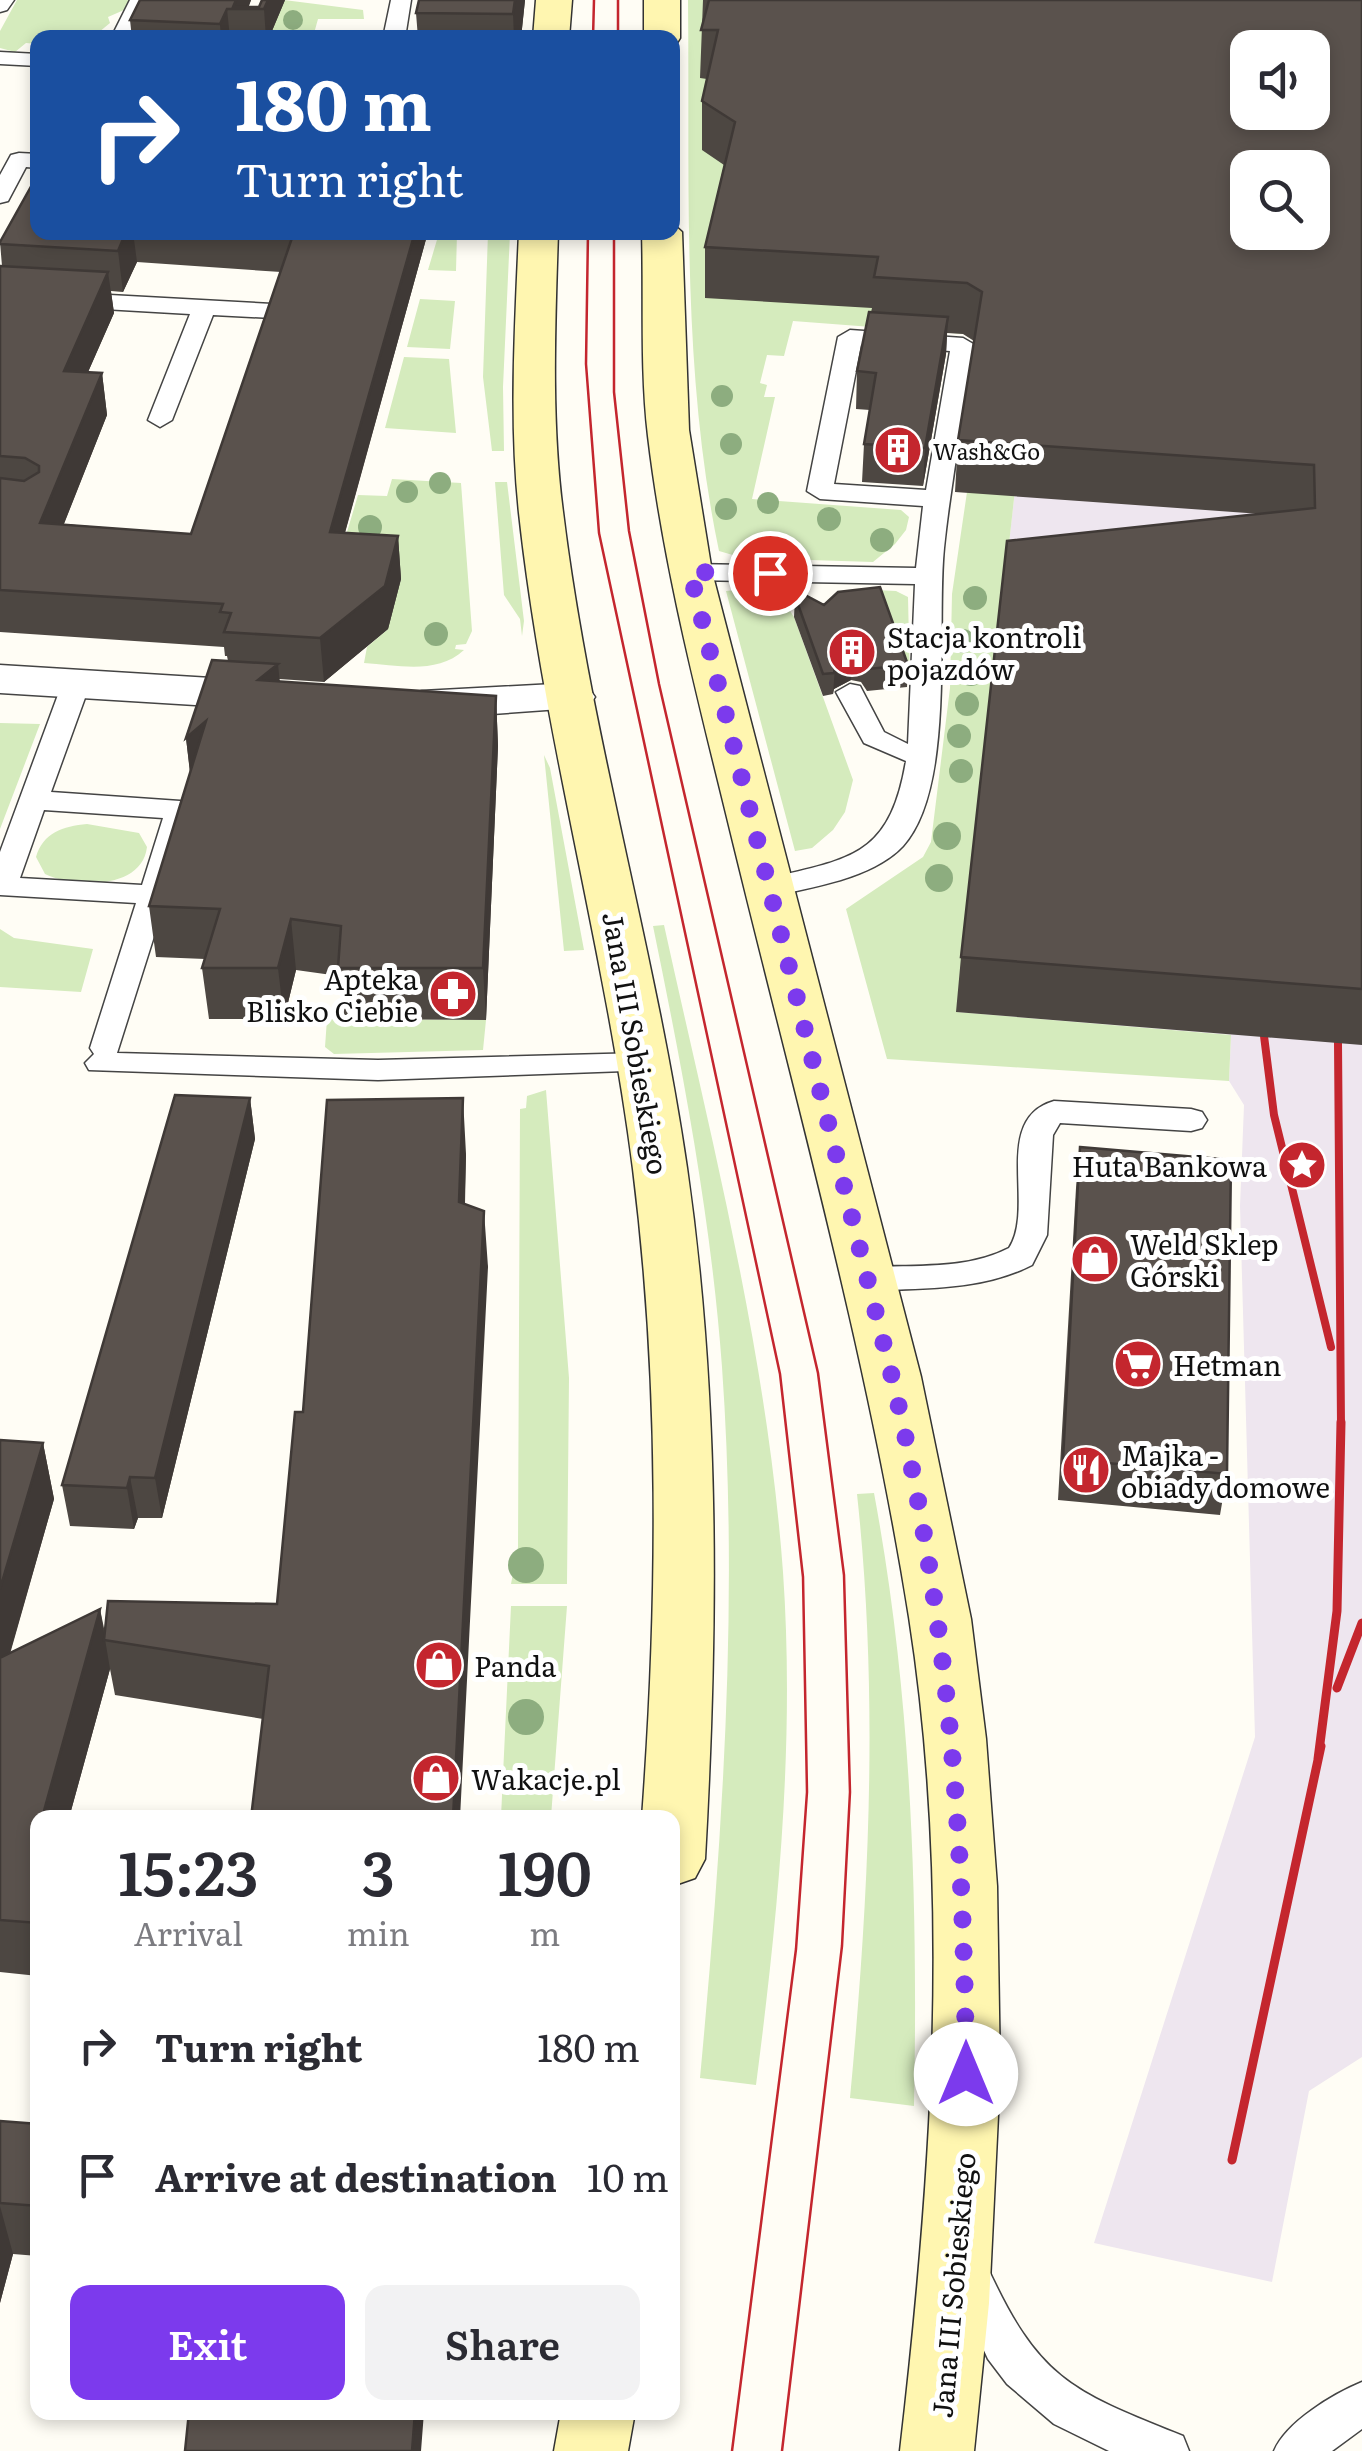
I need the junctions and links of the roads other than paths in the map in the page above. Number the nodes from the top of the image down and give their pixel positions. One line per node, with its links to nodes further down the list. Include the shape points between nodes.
1 (140, 0): 5 (lane)
2 (400, 0): 6 (lane)
3 (554, 0): 7 (main road)
4 (662, 0): 8 (main road)
5 (125, 30)
6 (395, 30)
7 (552, 30)
8 (662, 30)
9 (0, 58): 10 (lane)
10 (30, 60)
11 (30, 161): 12 (lane, via 20,160)
12 (0, 196)
13 (539, 240): 27 (main road, Jana III Sobieskiego, via 537,466)
14 (662, 240): 20 (main road, Jana III Sobieskiego, via 668,430)
15 (0, 296): 16 (lane)
16 (204, 308): 17 (lane); 18 (lane)
17 (272, 311)
18 (160, 420)
19 (939, 500): 19 (lane, via 963,345 850,337 820,490); 22 (lane)
20 (690, 572): 21 (lane); 32 (main road, Jana III Sobieskiego)
21 (806, 574): 22 (lane); 23 (lane)
22 (928, 576): 30 (lane)
23 (816, 601)
24 (0, 679): 25 (street)
25 (76, 684): 28 (street); 31 (lane)
26 (850, 692): 30 (lane, via 871,738)
27 (572, 697): 29 (street); 34 (main road, Jana III Sobieskiego)
28 (324, 699)
29 (378, 702)
30 (921, 756): 32 (lane, via 905,822 891,842 844,866)
31 (34, 800): 33 (lane, via 180,810); 33 (lane, via 2,886)
32 (768, 888): 36 (main road, Jana III Sobieskiego)
33 (151, 895): 34 (lane, via 102,1056 378,1070)
34 (642, 1062): 37 (main road, Jana III Sobieskiego, via 680,1360 684,1670)
35 (1192, 1120): 36 (lane, via 1054,1112 1037,1135 1029,1247 1017,1262 989,1272)
36 (867, 1280): 38 (main road, Jana III Sobieskiego, via 920,1506 954,1739 966,2074)
37 (675, 1810)
38 (957, 2241): 43 (main road, Jana III Sobieskiego); 44 (lane, via 986,2317 1049,2397 1099,2429)
39 (1362, 2404): 41 (lane)
40 (597, 2420): 42 (main road)
41 (1291, 2450)
42 (592, 2451)
43 (937, 2451)
44 (1167, 2451)

